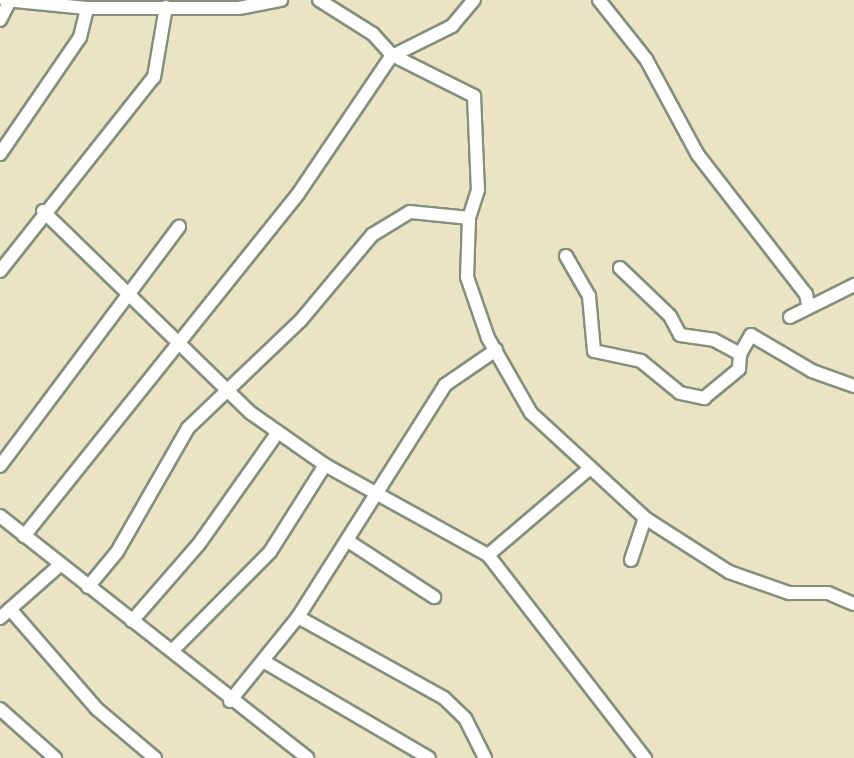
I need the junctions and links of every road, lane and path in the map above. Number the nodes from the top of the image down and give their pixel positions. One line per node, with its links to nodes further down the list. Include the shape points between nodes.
1 (281, 0): 6 (street, via 239,8)
2 (319, 0): 9 (street, via 373,34)
3 (474, 0): 9 (street, via 452,26)
4 (599, 0): 19 (street, via 646,59 698,155 806,294)
5 (8, 1): 7 (street); 8 (street)
6 (166, 7): 7 (street); 11 (street, via 154,77)
7 (87, 8): 10 (street, via 80,37)
8 (0, 20)
9 (394, 55): 12 (street, via 474,96 478,190); 21 (street, via 298,194 271,221)
10 (0, 154)
11 (43, 211): 16 (street); 18 (street)
12 (469, 218): 22 (street, via 467,277); 25 (street, via 410,212 372,235 301,320)
13 (179, 227): 18 (street)
14 (566, 256): 23 (street, via 589,296 593,351 641,361 680,393 704,398 740,369)
15 (620, 268): 23 (street, via 670,316 680,335 714,340)
16 (0, 271)
17 (854, 285): 19 (street)
18 (130, 291): 21 (street); 28 (street)
19 (808, 304): 20 (street)
20 (790, 317)
21 (183, 344): 25 (street); 33 (street)
22 (495, 350): 29 (street, via 531,413); 30 (street, via 445,385)
23 (740, 354): 24 (street, via 751,335 812,371)
24 (854, 386)
25 (229, 391): 26 (street); 38 (street, via 188,428 117,552)
26 (278, 432): 27 (street); 43 (street, via 199,544)
27 (325, 465): 30 (street); 44 (street, via 263,561)
28 (0, 466)
29 (589, 469): 32 (street); 35 (street)
30 (375, 495): 34 (street); 35 (street)
31 (0, 516): 33 (street)
32 (645, 518): 36 (street); 40 (street, via 754,583 789,593 828,593)
33 (24, 536): 37 (street)
34 (348, 541): 39 (street); 42 (street)
35 (488, 555): 53 (street)
36 (631, 560)
37 (60, 565): 38 (street); 41 (street)
38 (88, 587): 43 (street)
39 (434, 597)
40 (854, 604)
41 (5, 614): 49 (street, via 97,709)
42 (298, 617): 45 (street); 52 (street, via 444,698 465,718)
43 (132, 621): 44 (street)
44 (172, 651): 46 (street)
45 (262, 661): 46 (street); 51 (street)
46 (230, 701): 50 (street)
47 (0, 709): 48 (street)
48 (55, 758)
49 (155, 758)
50 (307, 758)
51 (429, 758)
52 (485, 758)
53 (645, 758)

